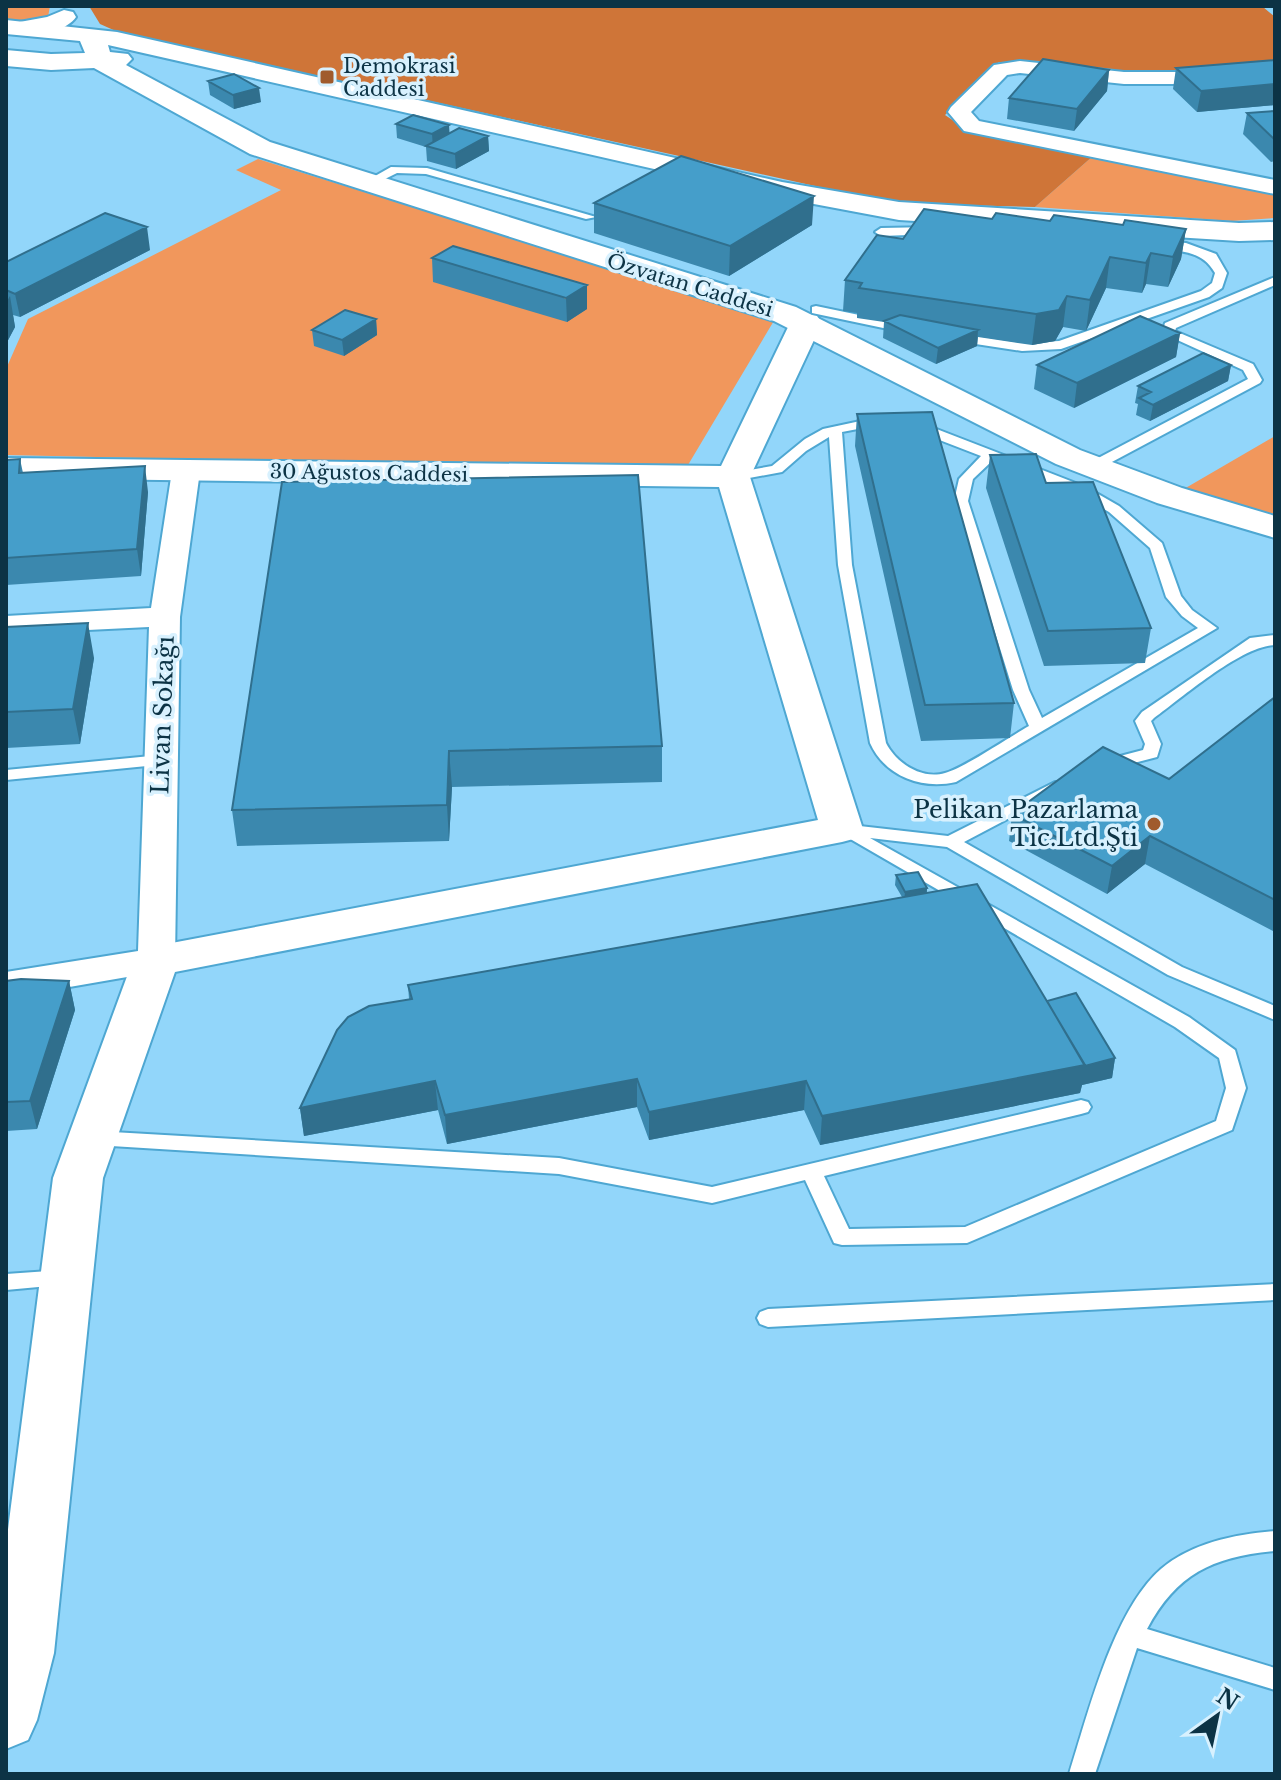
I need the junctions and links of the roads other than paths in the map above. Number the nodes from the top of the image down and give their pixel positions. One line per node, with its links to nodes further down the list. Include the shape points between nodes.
1 (62, 12): 2 (main road, via 54,23); 3 (main road, Özvatan Caddesi)
2 (12, 30): 3 (main road)
3 (93, 48): 4 (main road, via 51,62); 5 (main road); 7 (main road, Özvatan Caddesi); 12 (main road, via 852,204 937,214)
4 (13, 59): 8 (main road, via 80,77 187,125)
5 (198, 66): 7 (main road, via 152,69 142,74); 15 (main road, via 853,214 942,224)
6 (1275, 71): 10 (street, via 1124,78 1001,69 959,112 972,126)
7 (140, 84): 8 (main road, Özvatan Caddesi)
8 (260, 148): 9 (main road, Özvatan Caddesi)
9 (367, 184): 11 (lane, via 395,169 427,171); 18 (main road, Özvatan Caddesi)
10 (1275, 187)
11 (590, 217)
12 (1275, 231)
13 (881, 232): 14 (lane)
14 (952, 232)
15 (1275, 242)
16 (1154, 245): 20 (lane, via 1207,254 1221,273 1220,281 1205,294 1061,345 1022,347)
17 (1275, 281): 24 (lane, via 1170,326 1168,333 1248,367 1255,380)
18 (811, 316): 19 (lane); 24 (main road, Özvatan Caddesi, via 1001,426); 26 (main road)
19 (914, 330)
20 (944, 335)
21 (835, 430): 22 (lane, via 898,422); 26 (lane, via 810,441 774,470); 31 (lane, via 845,565 881,752 906,772 942,779)
22 (992, 454): 31 (lane, via 968,474 961,501); 31 (lane, via 1081,490 1128,519 1157,546 1180,605 1209,628)
23 (6, 468): 25 (main road, 30 Ağustos Caddesi)
24 (1090, 468): 27 (main road, Özvatan Caddesi)
25 (186, 471): 26 (main road, 30 Ağustos Caddesi); 28 (street, Livan Sokağı)
26 (733, 477): 36 (main road)
27 (1275, 527)
28 (165, 617): 29 (street); 32 (street, Livan Sokağı)
29 (6, 625)
30 (1275, 640): 33 (lane, via 1256,641 1237,652 1148,715 1143,721 1153,744 1151,753)
31 (1038, 728)
32 (161, 760): 34 (lane); 38 (street, Livan Sokağı)
33 (1094, 767)
34 (6, 775)
35 (1066, 782): 37 (lane)
36 (842, 829): 37 (lane); 38 (main road); 43 (lane, via 1182,1022 1228,1055 1236,1088 1225,1125 967,1235 842,1237)
37 (951, 842): 40 (lane, via 1175,971)
38 (156, 960): 39 (street); 42 (main road)
39 (6, 985)
40 (1275, 1013)
41 (1081, 1107): 43 (lane)
42 (92, 1138): 43 (lane, via 559,1166 712,1195); 44 (main road, via 78,1178)
43 (811, 1171)
44 (67, 1278): 45 (lane); 51 (main road, via 23,1653)
45 (6, 1282)
46 (1275, 1292): 47 (lane)
47 (768, 1318)
48 (1275, 1541): 49 (lane, via 1196,1559 1160,1586)
49 (1131, 1635): 50 (lane); 52 (lane)
50 (1275, 1679)
51 (6, 1720)
52 (1082, 1774)

